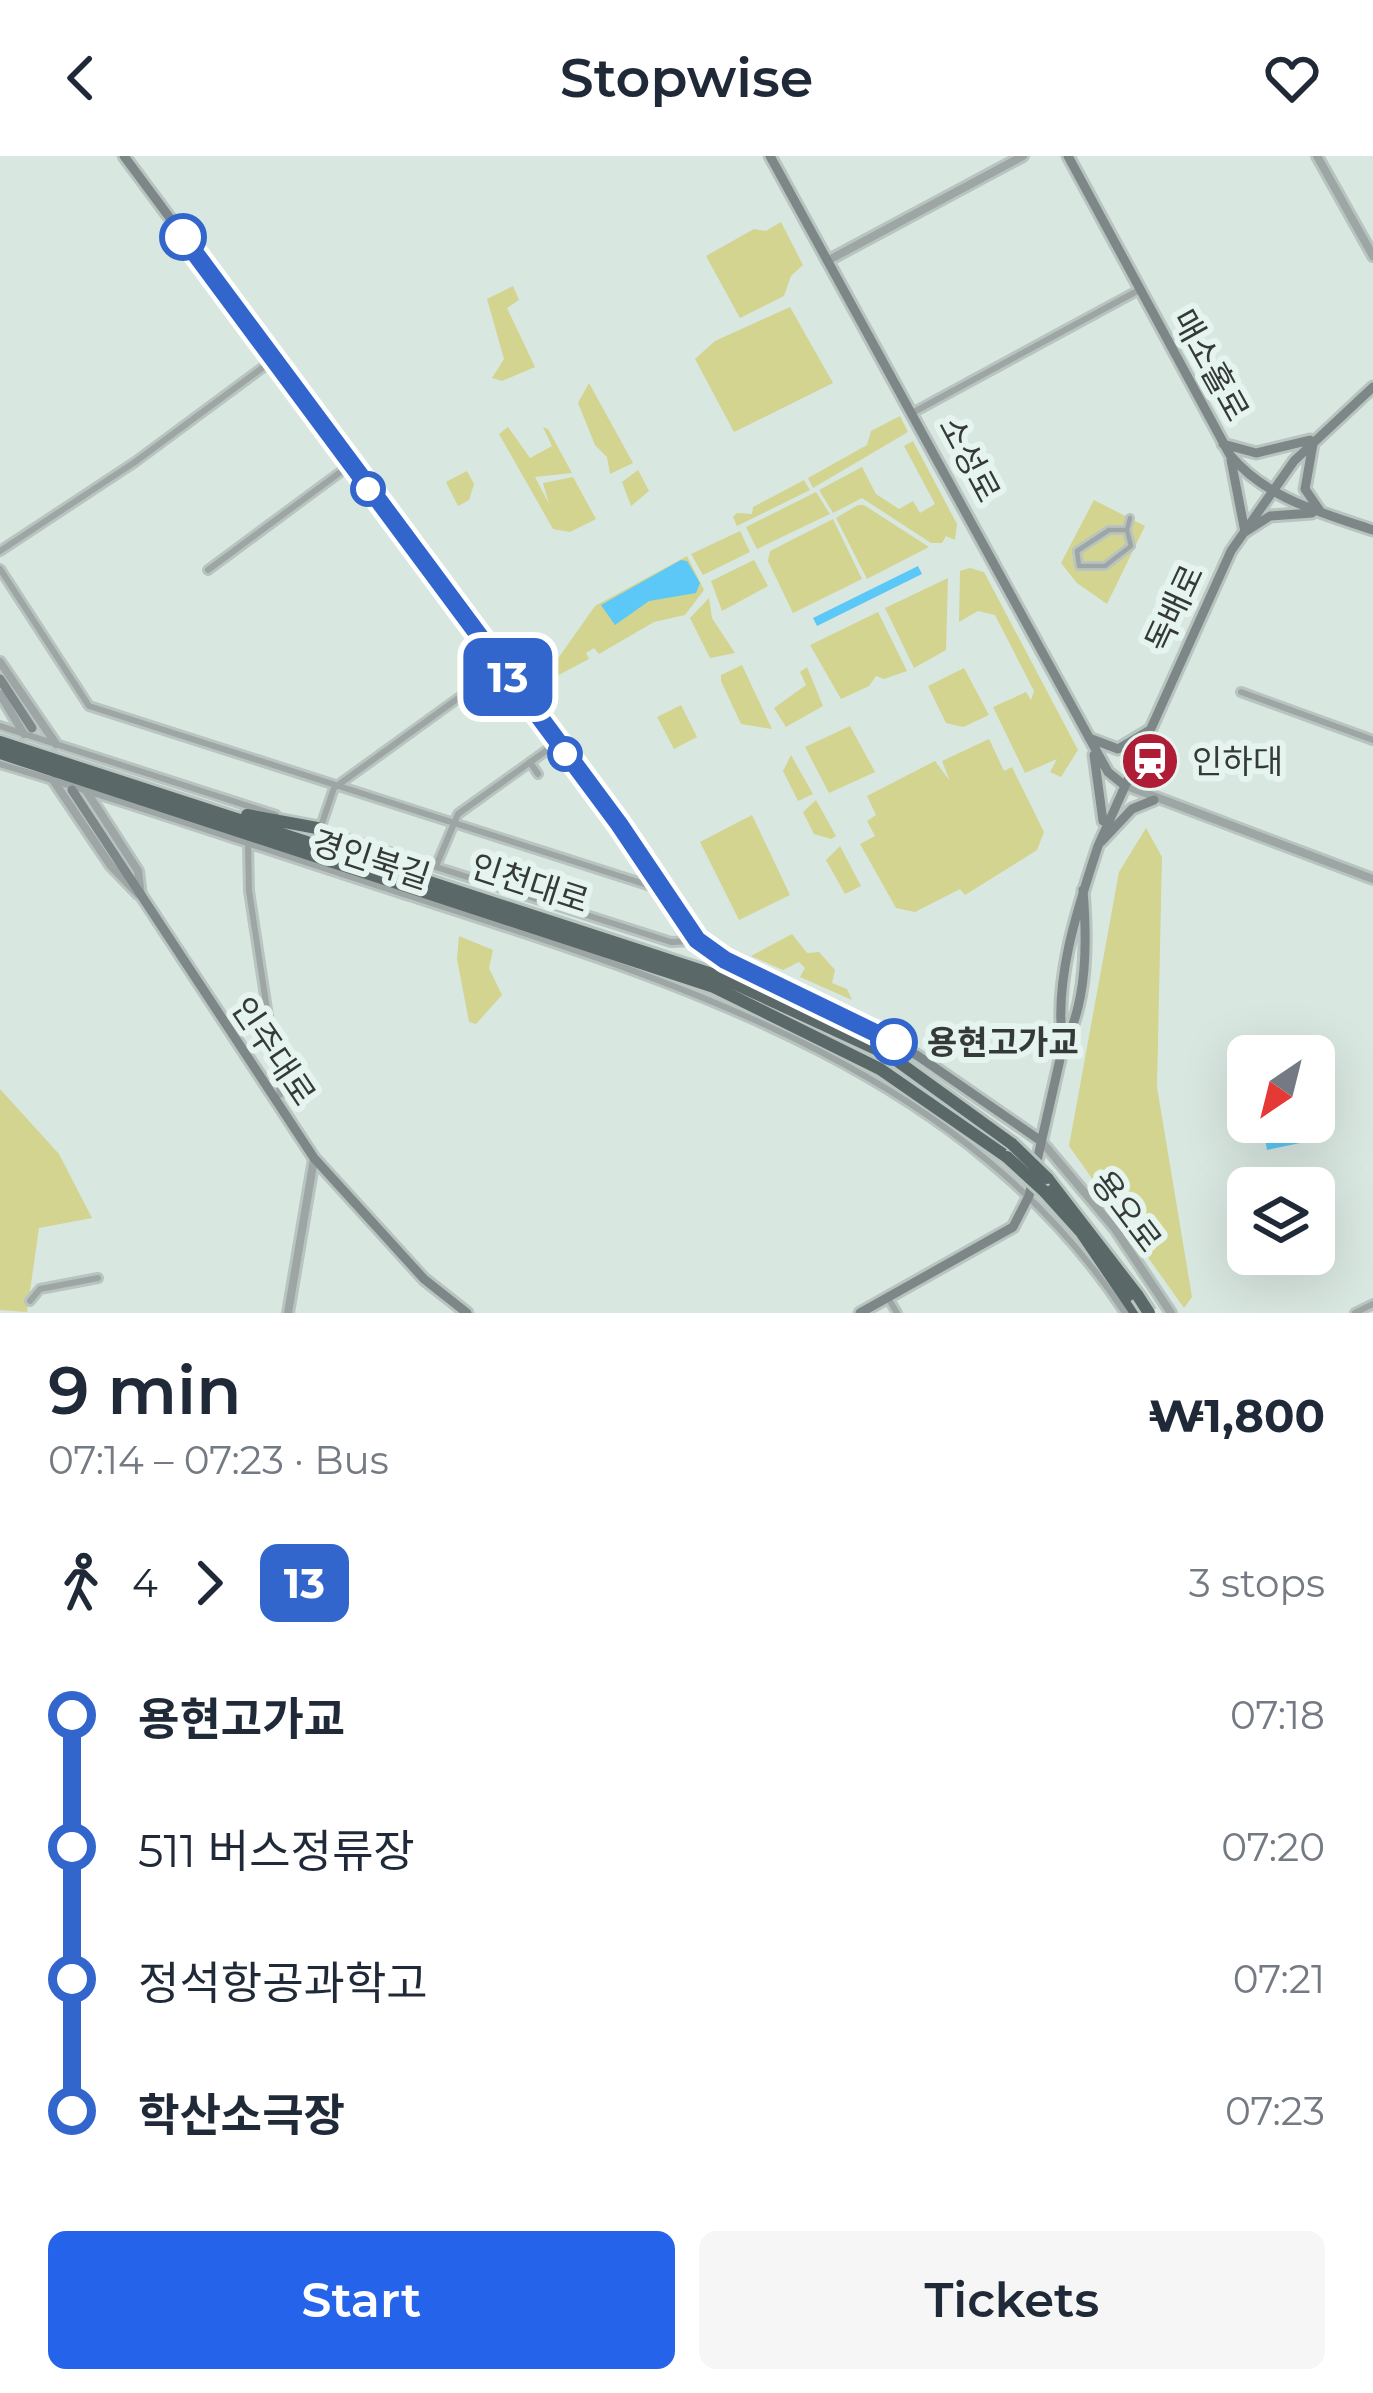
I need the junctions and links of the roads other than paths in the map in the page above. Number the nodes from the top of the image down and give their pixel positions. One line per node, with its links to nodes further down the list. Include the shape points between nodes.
1 (124, 156): 9 (main road)
2 (770, 156): 7 (main road, 소성로)
3 (1023, 156): 7 (street)
4 (1068, 156): 8 (main road, 매소홀로)
5 (1317, 156): 6 (street)
6 (1373, 256)
7 (826, 261): 11 (main road, 소성로)
8 (1139, 290): 11 (street); 13 (main road, 매소홀로)
9 (273, 360): 15 (main road); 22 (street)
10 (1373, 387): 12 (main road, 독배로)
11 (914, 412): 33 (main road, 소성로)
12 (1316, 439): 13 (main road, via 1256,452); 16 (main road, 독배로); 17 (main road, via 1304,476)
13 (1223, 444): 14 (main road, 매소홀로)
14 (1230, 454): 16 (main road, 매소홀로); 21 (main road)
15 (350, 465): 24 (street); 26 (main road)
16 (1270, 490): 17 (main road, 매소홀로); 21 (main road, 독배로)
17 (1321, 512): 20 (main road, 매소홀로); 21 (main road, via 1270,516)
18 (1130, 518): 19 (street)
19 (1127, 530): 19 (street, via 1131,545 1105,566 1079,566 1073,549)
20 (1373, 530)
21 (1245, 532): 32 (main road, 독배로)
22 (0, 551)
23 (0, 569): 44 (street, via 89,706)
24 (208, 570)
25 (0, 662): 37 (street)
26 (500, 668): 36 (main road); 44 (street)
27 (0, 680): 31 (main road)
28 (1241, 692): 34 (street)
29 (0, 694): 31 (street)
30 (0, 726): 31 (street)
31 (28, 731): 37 (street)
32 (1148, 731): 33 (main road, via 1118,749); 43 (main road, 독배로)
33 (1089, 738): 43 (main road, 소성로); 51 (main road)
34 (1373, 740)
35 (0, 742): 48 (highway, 인천대로)
36 (557, 743): 39 (street); 56 (main road)
37 (56, 744): 50 (street)
38 (0, 753): 61 (highway, 인천대로, via 715,987 880,1069)
39 (530, 762): 41 (street); 49 (street)
40 (0, 764): 42 (street, 경인북길)
41 (538, 774)
42 (53, 779): 45 (street, 경인북길); 57 (street)
43 (1124, 785): 47 (street); 51 (main road, 독배로)
44 (334, 788): 49 (street); 50 (street)
45 (85, 789): 52 (street, 경인북길); 57 (street, via 138,872)
46 (72, 790): 57 (main road, 인주대로)
47 (1154, 800): 53 (main road, via 1132,809); 55 (street)
48 (230, 815): 50 (highway); 61 (highway, 인천대로, via 718,976 889,1055)
49 (451, 824): 54 (street); 56 (street)
50 (318, 829): 54 (street)
51 (1104, 829): 53 (main road, 독배로)
52 (248, 843): 59 (street); 63 (street, 경인북길, via 738,1010 877,1082)
53 (1098, 846): 60 (main road, 독배로, via 1083,890 1063,1046)
54 (436, 866): 58 (street, via 671,942)
55 (1373, 879)
56 (663, 890): 58 (main road)
57 (141, 897): 59 (main road, 인주대로)
58 (697, 940): 60 (main road, via 918,1056)
59 (276, 1096): 62 (main road, 인주대로)
60 (1041, 1141): 63 (main road, 독배로); 73 (street, 용오로)
61 (1009, 1151): 68 (highway, bridge, via 1089,1226)
62 (314, 1158): 69 (street); 70 (main road, 인주대로, via 424,1279)
63 (1029, 1196): 65 (main road, 독배로, via 998,1240); 68 (street, 경인북길)
64 (98, 1277): 66 (street, via 40,1289)
65 (888, 1298): 71 (main road, 독배로); 72 (street)
66 (30, 1301)
67 (1373, 1304): 74 (street)
68 (1137, 1309)
69 (288, 1313)
70 (467, 1313)
71 (860, 1313)
72 (897, 1313)
73 (1171, 1313)
74 (1355, 1313)

